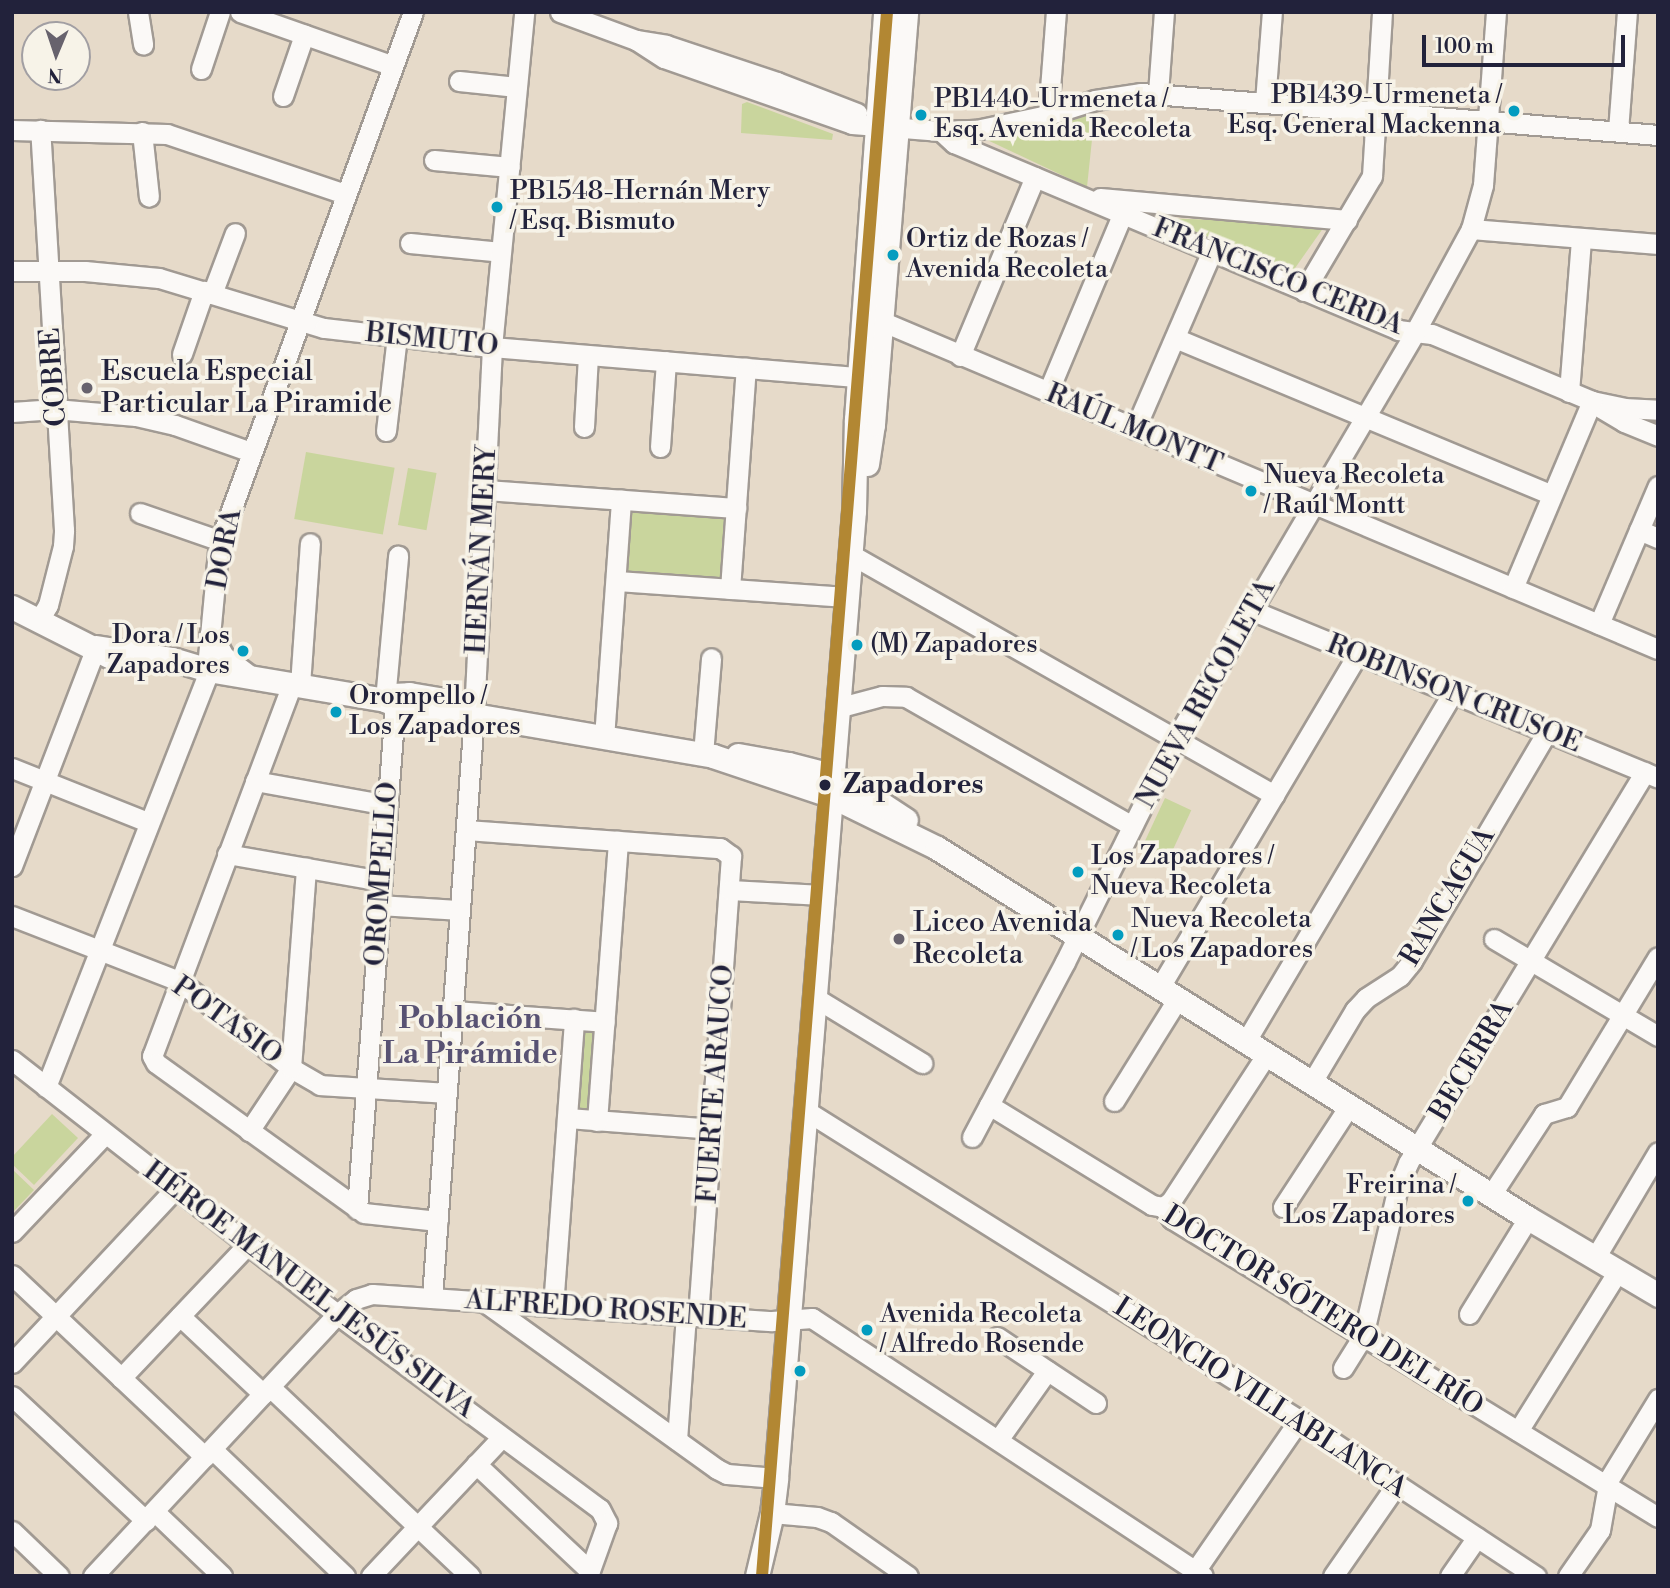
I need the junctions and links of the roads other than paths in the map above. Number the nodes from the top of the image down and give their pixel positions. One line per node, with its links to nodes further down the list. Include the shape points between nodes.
1 (138, 12): 16 (street)
2 (220, 12): 18 (street)
3 (240, 12): 15 (street)
4 (413, 12): 17 (street, DORA)
5 (524, 12): 20 (street, HERNÁN MERY)
6 (560, 12): 27 (street, via 776,82)
7 (885, 12): 27 (main road)
8 (906, 12): 27 (main road)
9 (1056, 12): 25 (street)
10 (1164, 12): 21 (street)
11 (1272, 12): 23 (street)
12 (1382, 12): 24 (street)
13 (1496, 12): 26 (street, NUEVA RECOLETA)
14 (1627, 12): 31 (street)
15 (304, 35): 17 (street); 22 (street)
16 (143, 45)
17 (393, 66): 37 (street, DORA)
18 (201, 69)
19 (459, 81): 20 (street)
20 (517, 87): 35 (street, HERNÁN MERY)
21 (1158, 93): 23 (street); 25 (street, via 1116,96)
22 (283, 96)
23 (1265, 102): 24 (street)
24 (1377, 111): 26 (street); 41 (street, via 1372,176)
25 (1048, 115): 30 (street, via 976,130)
26 (1487, 121): 31 (street); 42 (street, NUEVA RECOLETA, via 1483,185)
27 (887, 126): 30 (street); 53 (main road); 64 (main road)
28 (12, 130): 29 (street)
29 (40, 130): 32 (street); 49 (street, COBRE)
30 (941, 131): 36 (street, FRANCISCO CERDA, via 954,143)
31 (1618, 131): 33 (street)
32 (142, 132): 37 (street, via 185,138); 39 (street)
33 (1658, 135)
34 (434, 160): 35 (street)
35 (510, 167): 48 (street, HERNÁN MERY)
36 (1035, 177): 38 (street, FRANCISCO CERDA); 61 (street)
37 (345, 194): 54 (street, DORA)
38 (1082, 196): 40 (street, FRANCISCO CERDA); 41 (street, FRANCISCO CERDA)
39 (149, 197)
40 (1123, 214): 47 (street, FRANCISCO CERDA); 65 (street)
41 (1347, 220): 51 (street)
42 (1471, 229): 44 (street); 55 (street, NUEVA RECOLETA)
43 (235, 233): 52 (street)
44 (1581, 238): 46 (street); 66 (street)
45 (410, 243): 48 (street)
46 (1658, 244)
47 (1212, 251): 51 (street, FRANCISCO CERDA); 57 (street)
48 (501, 252): 58 (street, HERNÁN MERY)
49 (47, 270): 50 (street, BISMUTO); 52 (street, BISMUTO, via 132,275); 68 (street, COBRE)
50 (12, 271)
51 (1304, 290): 55 (street, FRANCISCO CERDA, via 1398,330)
52 (208, 292): 54 (street, BISMUTO); 59 (street)
53 (881, 321): 61 (street, RAÚL MONTT); 84 (main road, via 871,442)
54 (298, 323): 56 (street, BISMUTO); 77 (street, DORA)
55 (1415, 332): 66 (street, FRANCISCO CERDA, via 1433,334); 71 (street, NUEVA RECOLETA)
56 (397, 336): 58 (street, BISMUTO); 74 (street)
57 (1175, 338): 71 (street); 73 (street)
58 (492, 347): 60 (street, BISMUTO); 79 (street, HERNÁN MERY)
59 (182, 354)
60 (588, 355): 62 (street, BISMUTO); 72 (street)
61 (960, 356): 65 (street, RAÚL MONTT)
62 (666, 361): 63 (street, BISMUTO); 76 (street)
63 (746, 368): 64 (street, BISMUTO); 83 (street)
64 (859, 377): 84 (main road)
65 (1048, 392): 73 (street, RAÚL MONTT)
66 (1569, 392): 67 (street, FRANCISCO CERDA)
67 (1592, 401): 69 (street, FRANCISCO CERDA); 75 (street, FRANCISCO CERDA, via 1624,422); 80 (street)
68 (55, 409): 70 (street); 77 (street, via 136,416); 98 (street, COBRE, via 63,546 48,605)
69 (1658, 410)
70 (12, 412)
71 (1365, 416): 80 (street); 82 (street, NUEVA RECOLETA)
72 (584, 427)
73 (1135, 429): 82 (street, RAÚL MONTT)
74 (386, 431)
75 (1658, 436)
76 (660, 447)
77 (251, 452): 88 (street, DORA)
78 (1658, 486): 86 (street)
79 (485, 490): 81 (street); 111 (street, HERNÁN MERY)
80 (1552, 495): 93 (street)
81 (621, 500): 83 (street); 92 (street)
82 (1313, 504): 93 (street, RAÚL MONTT); 97 (street, NUEVA RECOLETA)
83 (736, 508): 94 (street)
84 (854, 511): 90 (main road)
85 (140, 513): 88 (street)
86 (1639, 530): 87 (street); 99 (street)
87 (1658, 538)
88 (220, 541): 100 (street, DORA)
89 (310, 543): 107 (street)
90 (850, 554): 95 (main road); 114 (street)
91 (398, 556): 109 (street, OROMPELLO)
92 (616, 581): 94 (street); 113 (street)
93 (1513, 587): 99 (street, RAÚL MONTT)
94 (730, 589): 95 (street)
95 (847, 597): 110 (main road)
96 (12, 607): 98 (main road)
97 (1251, 610): 103 (street, ROBINSON CRUSOE); 114 (street, NUEVA RECOLETA)
98 (39, 620): 101 (main road)
99 (1599, 624): 102 (street, RAÚL MONTT)
100 (211, 636): 105 (street, DORA); 106 (main road, via 222,657)
101 (96, 647): 105 (main road, via 115,661 151,671 182,675); 118 (street)
102 (1658, 649)
103 (1358, 654): 108 (street, ROBINSON CRUSOE); 121 (street)
104 (711, 658): 115 (street)
105 (208, 670): 106 (main road); 123 (street, DORA)
106 (252, 677): 107 (main road)
107 (296, 684): 109 (main road); 119 (street)
108 (1453, 693): 112 (street, ROBINSON CRUSOE); 150 (street)
109 (390, 703): 111 (main road, via 449,719); 122 (street, OROMPELLO)
110 (837, 708): 120 (main road); 124 (street, via 882,696 906,697)
111 (474, 715): 113 (main road); 125 (street, HERNÁN MERY)
112 (1547, 732): 117 (street, ROBINSON CRUSOE); 155 (street, RANCAGUA, via 1412,961 1392,983 1360,1004)
113 (604, 738): 115 (main road)
114 (1175, 740): 121 (street); 124 (street, NUEVA RECOLETA)
115 (708, 755): 120 (main road, via 797,785); 120 (main road, via 754,757)
116 (12, 768): 118 (street)
117 (1652, 775): 141 (street, BECERRA)
118 (45, 781): 123 (street); 129 (street)
119 (255, 781): 122 (street); 128 (street)
120 (830, 785): 127 (main road); 127 (main road, via 869,795 919,829); 133 (main road)
121 (1274, 795): 143 (street)
122 (387, 805): 131 (street, OROMPELLO)
123 (148, 822): 139 (street, DORA)
124 (1132, 826): 137 (street, NUEVA RECOLETA)
125 (466, 830): 126 (street); 135 (street, HERNÁN MERY)
126 (618, 841): 132 (street, FUERTE ARAUCO, via 720,848 730,853); 148 (street)
127 (937, 848): 137 (main road)
128 (227, 854): 130 (street); 142 (street)
129 (12, 866)
130 (306, 868): 131 (street); 154 (street)
131 (382, 881): 134 (street, OROMPELLO)
132 (730, 890): 133 (street); 165 (street, FUERTE ARAUCO)
133 (822, 895): 144 (main road)
134 (380, 905): 135 (street); 157 (street, OROMPELLO)
135 (460, 910): 145 (street, HERNÁN MERY)
136 (12, 916): 139 (street, POTASIO)
137 (1078, 936): 143 (main road); 160 (street, NUEVA RECOLETA)
138 (1494, 939): 141 (street)
139 (100, 949): 142 (street, POTASIO); 156 (street, DORA)
140 (1658, 957): 146 (street)
141 (1532, 962): 146 (street); 169 (street, BECERRA)
142 (178, 981): 154 (street, POTASIO); 166 (street, via 152,1056)
143 (1169, 993): 150 (main road); 159 (street)
144 (814, 997): 153 (street); 162 (main road)
145 (453, 1011): 147 (street); 158 (street, HERNÁN MERY)
146 (1623, 1015): 149 (street); 172 (street, via 1567,1107 1544,1114)
147 (575, 1020): 148 (street); 163 (street)
148 (605, 1022): 164 (street)
149 (1658, 1036)
150 (1246, 1041): 151 (main road)
151 (1267, 1054): 155 (main road); 173 (street)
152 (12, 1060): 156 (street, HÉROE MANUEL JESÚS SILVA)
153 (922, 1063)
154 (291, 1068): 157 (street, POTASIO, via 320,1085); 166 (street)
155 (1311, 1082): 161 (main road)
156 (46, 1087): 167 (street, HÉROE MANUEL JESÚS SILVA)
157 (366, 1089): 158 (street, POTASIO); 175 (street, OROMPELLO)
158 (447, 1093): 177 (street, HERNÁN MERY)
159 (1114, 1101)
160 (989, 1105): 168 (street, NUEVA RECOLETA); 173 (street, DOCTOR SÓTERO DEL RÍO, via 1152,1205)
161 (1349, 1106): 169 (main road); 174 (street)
162 (805, 1110): 192 (main road); 203 (street, LEONCIO VILLABLANCA)
163 (567, 1118): 164 (street); 186 (street)
164 (597, 1121): 165 (street)
165 (712, 1129): 191 (street, FUERTE ARAUCO)
166 (249, 1131): 175 (street)
167 (105, 1134): 171 (street, HÉROE MANUEL JESÚS SILVA); 178 (street)
168 (972, 1137)
169 (1419, 1149): 172 (main road); 193 (street, BECERRA, via 1398,1187)
170 (1658, 1152): 180 (street)
171 (175, 1189): 179 (street, HÉROE MANUEL JESÚS SILVA); 189 (street)
172 (1491, 1195): 176 (main road)
173 (1163, 1207): 193 (street, DOCTOR SÓTERO DEL RÍO, via 1172,1219)
174 (1283, 1207)
175 (357, 1209): 177 (street, via 376,1217)
176 (1528, 1218): 180 (main road); 188 (street)
177 (438, 1221): 184 (street, HERNÁN MERY)
178 (12, 1231)
179 (247, 1245): 187 (street, HÉROE MANUEL JESÚS SILVA); 190 (street)
180 (1595, 1258): 181 (main road)
181 (1618, 1271): 183 (main road); 204 (street)
182 (12, 1275): 189 (street)
183 (1658, 1295)
184 (432, 1298): 185 (street, ALFREDO ROSENDE); 187 (street, ALFREDO ROSENDE, via 372,1294 356,1299)
185 (485, 1303): 186 (street, ALFREDO ROSENDE); 206 (street)
186 (553, 1307): 191 (street, ALFREDO ROSENDE)
187 (337, 1314): 199 (street, ALFREDO ROSENDE); 205 (street, HÉROE MANUEL JESÚS SILVA)
188 (1469, 1314)
189 (56, 1316): 195 (street); 198 (street)
190 (180, 1316): 198 (street); 199 (street)
191 (692, 1316): 192 (street, ALFREDO ROSENDE); 206 (street, FUERTE ARAUCO)
192 (789, 1320): 207 (street, ALFREDO ROSENDE, via 805,1317 822,1323); 210 (main road)
193 (1363, 1336): 196 (street, BECERRA); 204 (street, DOCTOR SÓTERO DEL RÍO)
194 (997, 1337): 197 (street)
195 (12, 1363)
196 (1343, 1368)
197 (1048, 1371): 202 (street); 207 (street)
198 (121, 1378): 208 (street)
199 (266, 1390): 208 (street, ALFREDO ROSENDE); 216 (street)
200 (12, 1396): 214 (street)
201 (1658, 1399): 212 (street)
202 (1096, 1403)
203 (1299, 1420): 211 (street, LEONCIO VILLABLANCA); 220 (street)
204 (1518, 1431): 212 (street, DOCTOR SÓTERO DEL RÍO)
205 (501, 1437): 209 (street); 219 (street, HÉROE MANUEL JESÚS SILVA, via 606,1518)
206 (677, 1440): 210 (street, via 721,1472)
207 (998, 1440): 220 (street, ALFREDO ROSENDE)
208 (208, 1453): 214 (street, ALFREDO ROSENDE); 224 (street)
209 (476, 1464): 216 (street); 219 (street)
210 (776, 1478): 213 (main road)
211 (1397, 1484): 218 (street, LEONCIO VILLABLANCA); 229 (street)
212 (1608, 1486): 215 (street, DOCTOR SÓTERO DEL RÍO); 232 (street, via 1601,1530)
213 (772, 1513): 227 (main road); 228 (street, via 831,1522)
214 (150, 1516): 222 (street, ALFREDO ROSENDE); 223 (street)
215 (1658, 1517)
216 (417, 1527): 225 (street); 226 (street)
217 (12, 1531): 221 (street)
218 (1477, 1537): 230 (street); 231 (street, LEONCIO VILLABLANCA)
219 (589, 1573)
220 (1199, 1573)
221 (59, 1576)
222 (93, 1576)
223 (222, 1576)
224 (345, 1576)
225 (371, 1576)
226 (470, 1576)
227 (757, 1576)
228 (908, 1576)
229 (1333, 1576)
230 (1450, 1576)
231 (1536, 1576)
232 (1568, 1576)

